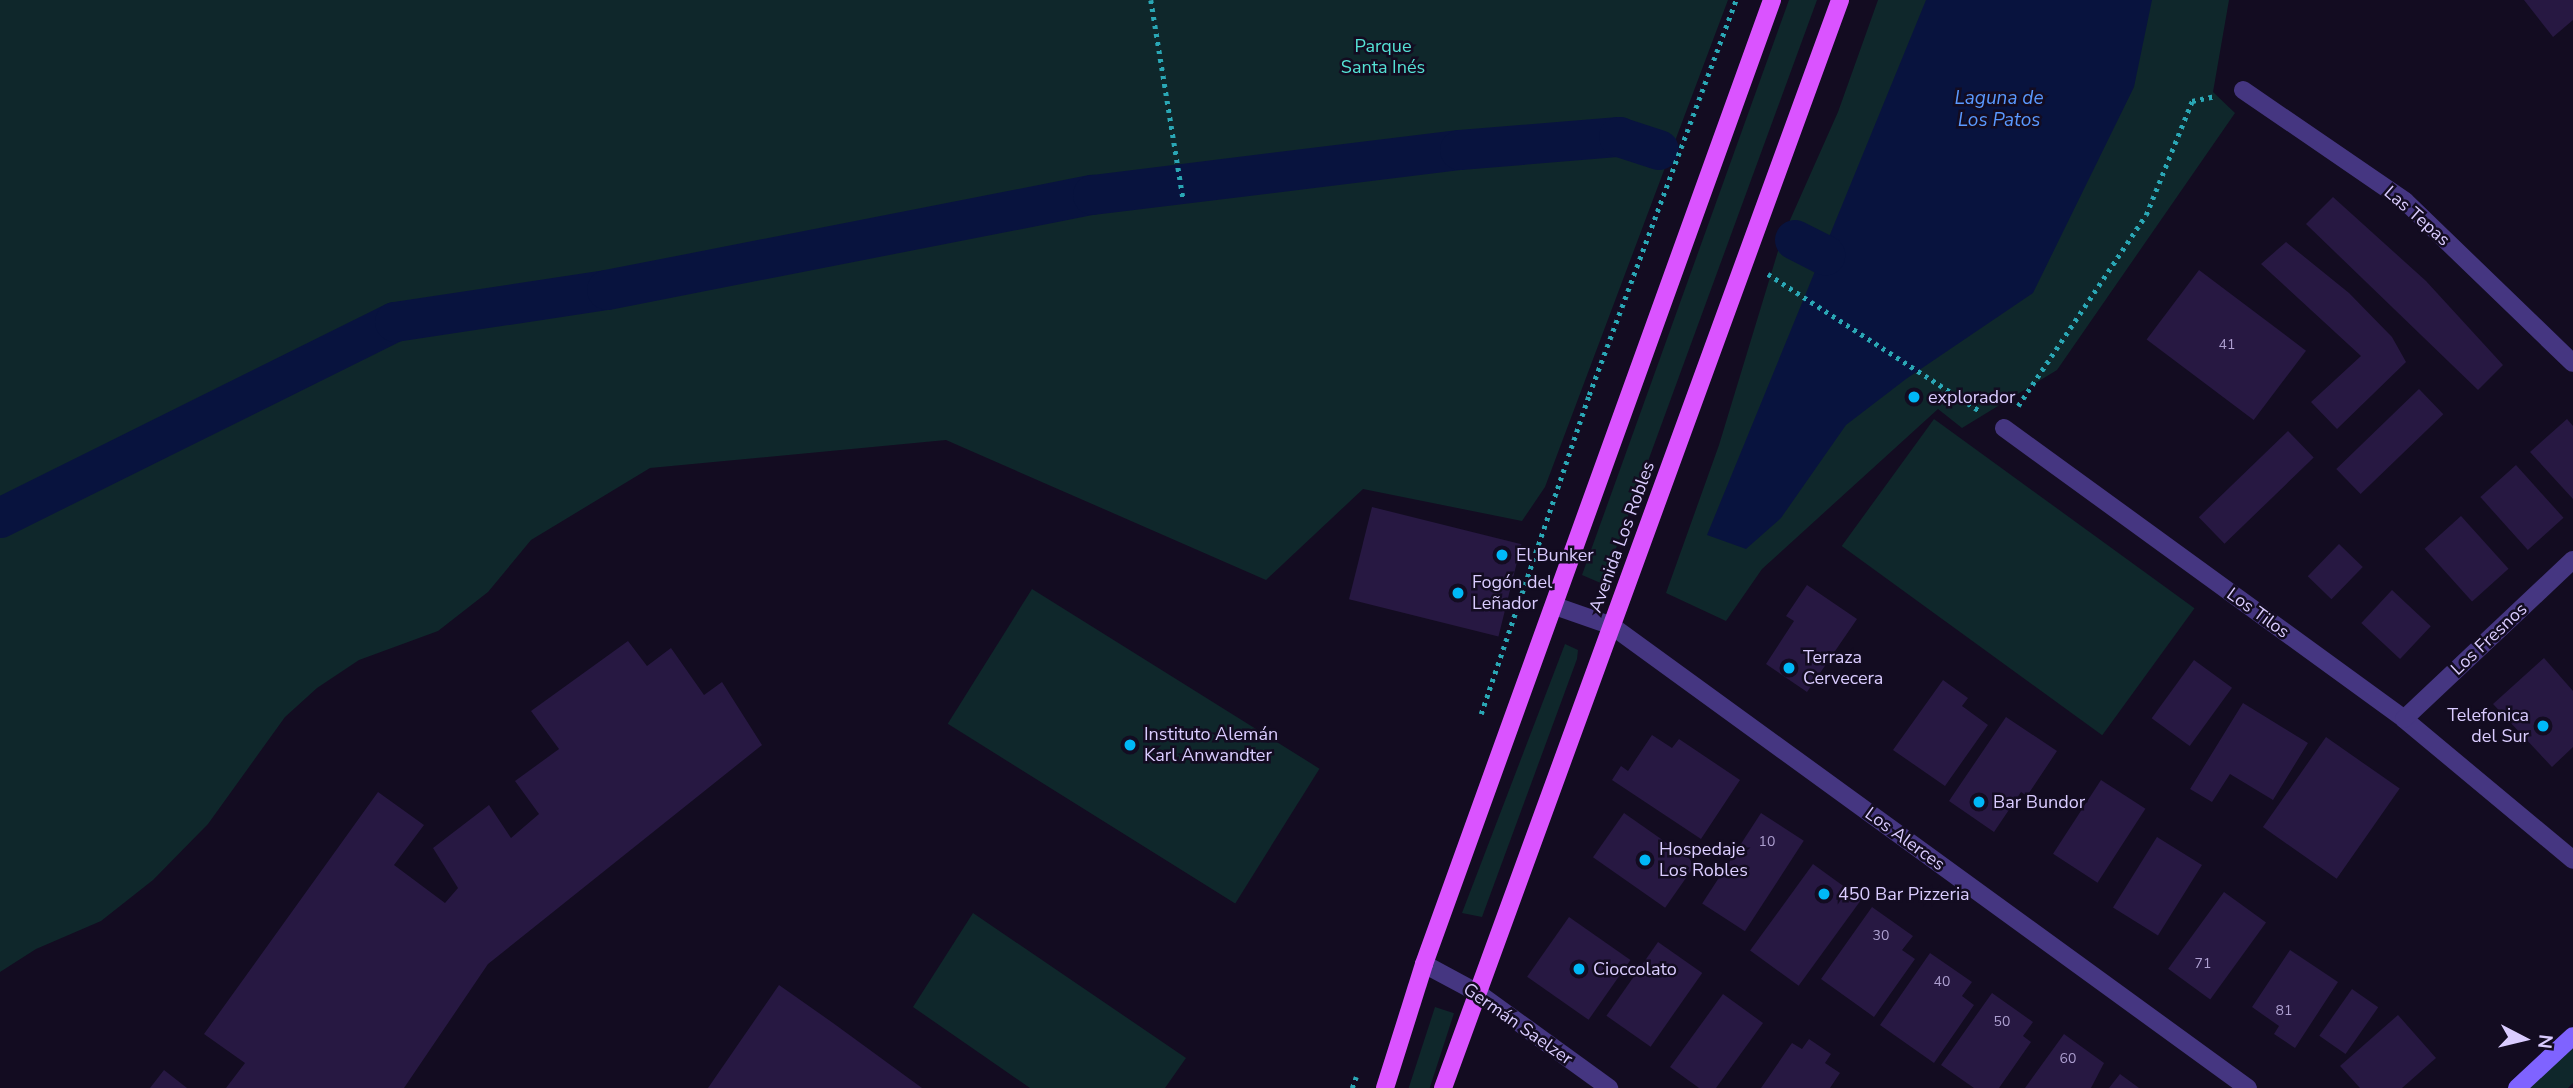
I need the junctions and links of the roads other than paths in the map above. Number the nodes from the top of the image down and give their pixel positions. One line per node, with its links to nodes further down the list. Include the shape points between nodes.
1 (1772, 0): 7 (main road)
2 (1840, 0): 8 (main road, Avenida Los Robles)
3 (2243, 90): 4 (street, Las Tepas, via 2405,201)
4 (2573, 363)
5 (2004, 428): 9 (street, Los Tilos)
6 (2573, 560): 9 (street, Los Fresnos)
7 (1555, 606): 8 (street, Los Alerces); 11 (main road)
8 (1612, 626): 12 (main road, Avenida Los Robles); 17 (street, Los Alerces)
9 (2404, 719): 10 (street, Los Tilos)
10 (2573, 860)
11 (1424, 964): 12 (street, Germán Saelzer); 14 (main road)
12 (1478, 993): 15 (main road, Avenida Los Robles); 16 (street, Germán Saelzer)
13 (2573, 1036): 18 (street)
14 (1385, 1088)
15 (1443, 1088)
16 (1609, 1088)
17 (2248, 1088)
18 (2517, 1088)

